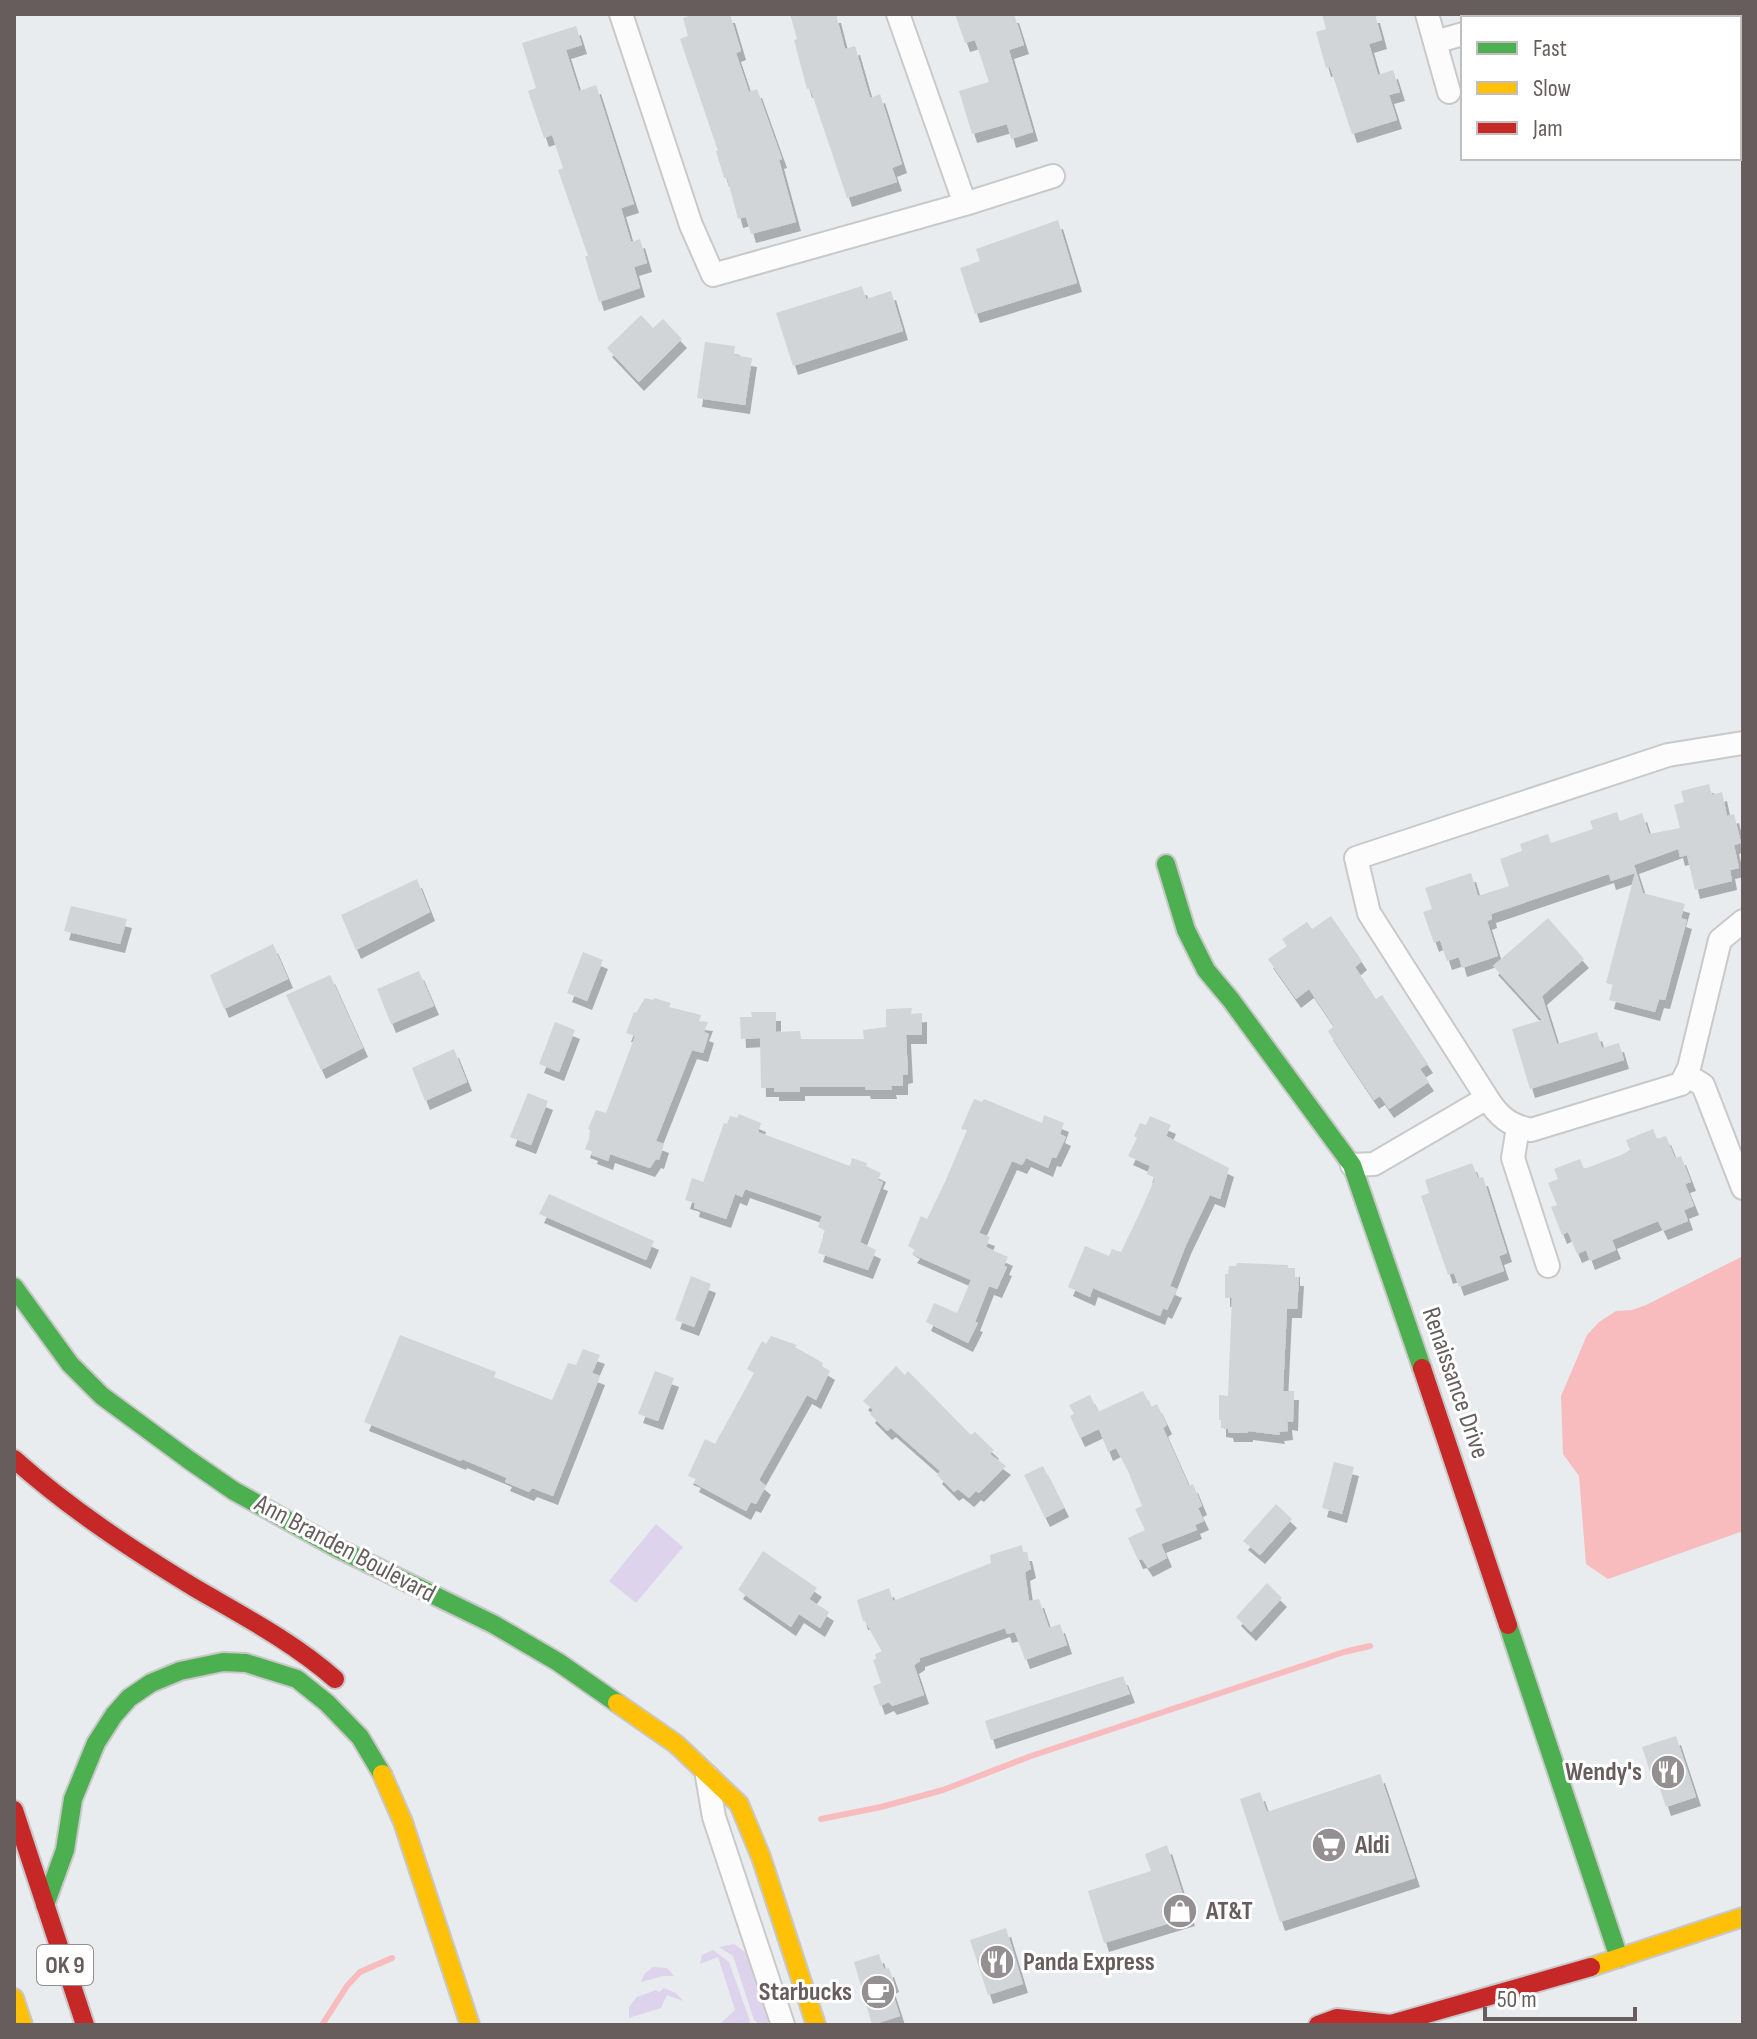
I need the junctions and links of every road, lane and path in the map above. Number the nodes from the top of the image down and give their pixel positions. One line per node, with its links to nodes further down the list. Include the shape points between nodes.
1 (621, 14): 8 (street, via 691,225 713,275)
2 (898, 14): 8 (street)
3 (1427, 14): 5 (street)
4 (1461, 35): 5 (street)
5 (1435, 42): 6 (street)
6 (1449, 92)
7 (1053, 176): 8 (street)
8 (965, 204)
9 (1743, 743): 13 (street, via 1668,755 1356,858 1369,913)
10 (1166, 864): 15 (main road, Renaissance Drive, via 1186,930 1206,970)
11 (1743, 921): 12 (street, via 1720,940)
12 (1686, 1075): 14 (street, via 1681,1084 1531,1130); 16 (street, via 1703,1085)
13 (1487, 1098): 14 (street, via 1496,1113); 15 (street, via 1374,1164)
14 (1518, 1127): 17 (street, via 1513,1158)
15 (1352, 1165): 25 (main road, Renaissance Drive)
16 (1743, 1188)
17 (1548, 1266)
18 (14, 1287): 21 (main road, Ann Branden Boulevard, via 70,1364 102,1396 189,1460 234,1491 558,1662 676,1744)
19 (14, 1459): 20 (main road, via 80,1515 285,1642)
20 (351, 1695)
21 (707, 1776): 30 (street, via 714,1817); 31 (main road, Ann Branden Boulevard, via 739,1804)
22 (14, 1810): 23 (main road, OK 9)
23 (45, 1905): 28 (main road, OK 9); 29 (main road, via 65,1850 73,1799 114,1715 129,1698 180,1671 246,1663 297,1679 327,1703 373,1757 403,1822)
24 (1743, 1917): 25 (main road)
25 (1619, 1958): 33 (main road)
26 (14, 1998): 27 (main road, OK 9)
27 (23, 2025)
28 (85, 2025)
29 (470, 2025)
30 (783, 2025)
31 (816, 2025)
32 (1318, 2025): 33 (main road, via 1337,2018)
33 (1391, 2025)

